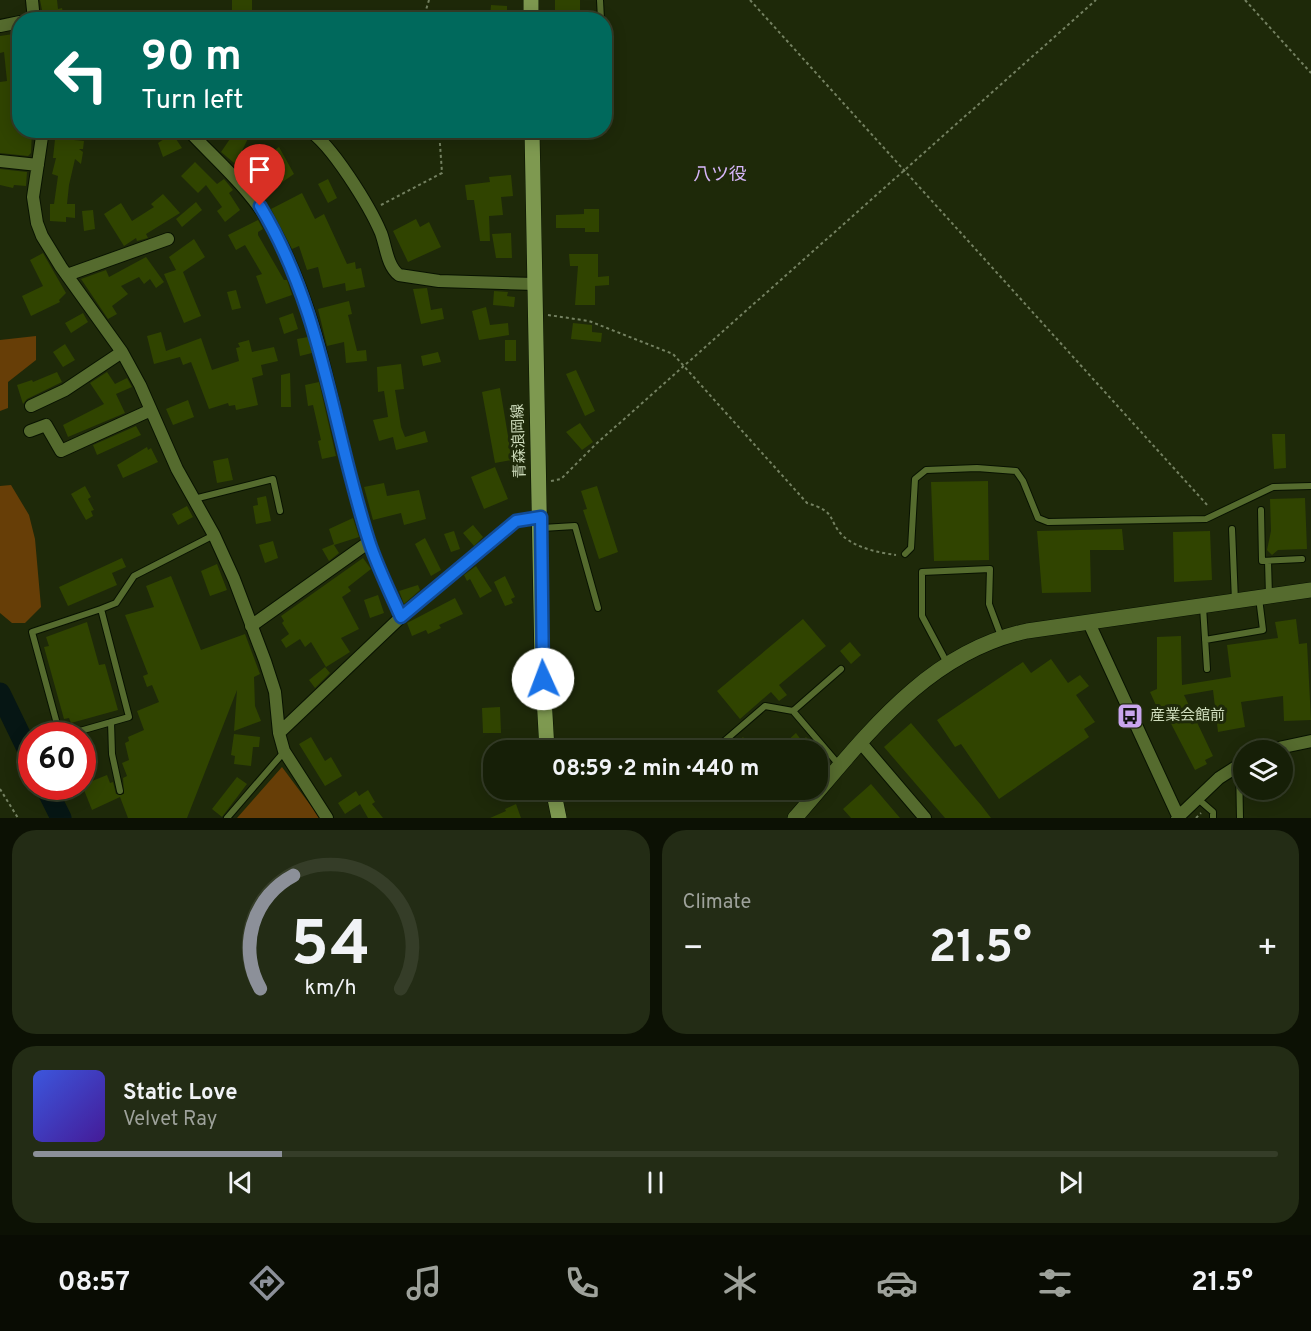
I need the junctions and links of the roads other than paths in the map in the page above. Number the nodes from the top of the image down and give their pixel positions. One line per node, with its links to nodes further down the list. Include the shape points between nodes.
1 (42, 138): 6 (street)
2 (196, 138): 21 (street, via 260,206 302,291)
3 (317, 138): 9 (street, via 370,211 399,275 439,281)
4 (532, 138): 9 (main road, 青森浪岡線)
5 (0, 161): 6 (street)
6 (38, 165): 8 (street, via 33,197 37,223)
7 (168, 239): 8 (street)
8 (67, 275): 10 (street)
9 (535, 284): 18 (main road, 青森浪岡線)
10 (122, 352): 11 (street, via 65,390); 12 (street)
11 (31, 406)
12 (151, 410): 13 (street, via 61,451 46,425); 15 (street)
13 (30, 431)
14 (1311, 486): 22 (lane, via 1273,487 1206,519 1048,522 1038,518 1016,471 926,470 915,479 911,548)
15 (194, 499): 17 (lane, via 273,479); 20 (street)
16 (1261, 510): 24 (lane, via 1262,561)
17 (280, 511)
18 (541, 523): 29 (lane, via 575,526); 31 (street, via 516,521); 44 (main road, 青森浪岡線)
19 (1232, 529): 27 (lane)
20 (214, 536): 30 (lane, via 134,576 116,603); 33 (street)
21 (369, 542): 31 (street); 33 (street)
22 (905, 554)
23 (1302, 559): 24 (lane)
24 (1268, 561): 26 (lane)
25 (1311, 590): 26 (street)
26 (1264, 597): 27 (street); 35 (lane, via 1263,630)
27 (1235, 601): 28 (street)
28 (1203, 606): 32 (street); 35 (lane)
29 (598, 608)
30 (101, 609): 40 (lane, via 32,632); 41 (lane, via 129,717)
31 (401, 617): 43 (street)
32 (1089, 623): 34 (street); 56 (street)
33 (251, 626): 43 (street, via 275,692)
34 (1001, 636): 36 (street); 36 (lane, via 989,604 990,570 922,572 922,616)
35 (1205, 640): 38 (lane)
36 (947, 663): 47 (street, via 902,698)
37 (841, 669): 39 (lane)
38 (1206, 669)
39 (793, 711): 45 (lane, via 765,706); 50 (lane)
40 (56, 722)
41 (111, 722): 42 (lane); 52 (lane, via 112,754)
42 (96, 726)
43 (279, 733): 49 (street)
44 (546, 740)
45 (726, 740)
46 (1311, 741): 48 (street)
47 (861, 743): 50 (street); 61 (street)
48 (1293, 745)
49 (284, 752): 57 (lane); 58 (street)
50 (840, 766): 60 (street)
51 (1233, 768): 53 (street)
52 (120, 791)
53 (1197, 798): 56 (street); 62 (lane, via 1213,812)
54 (555, 800): 59 (main road)
55 (1240, 800): 63 (lane)
56 (1178, 817)
57 (227, 818)
58 (327, 818)
59 (559, 818)
60 (795, 818)
61 (925, 818)
62 (1213, 818)
63 (1240, 818)

